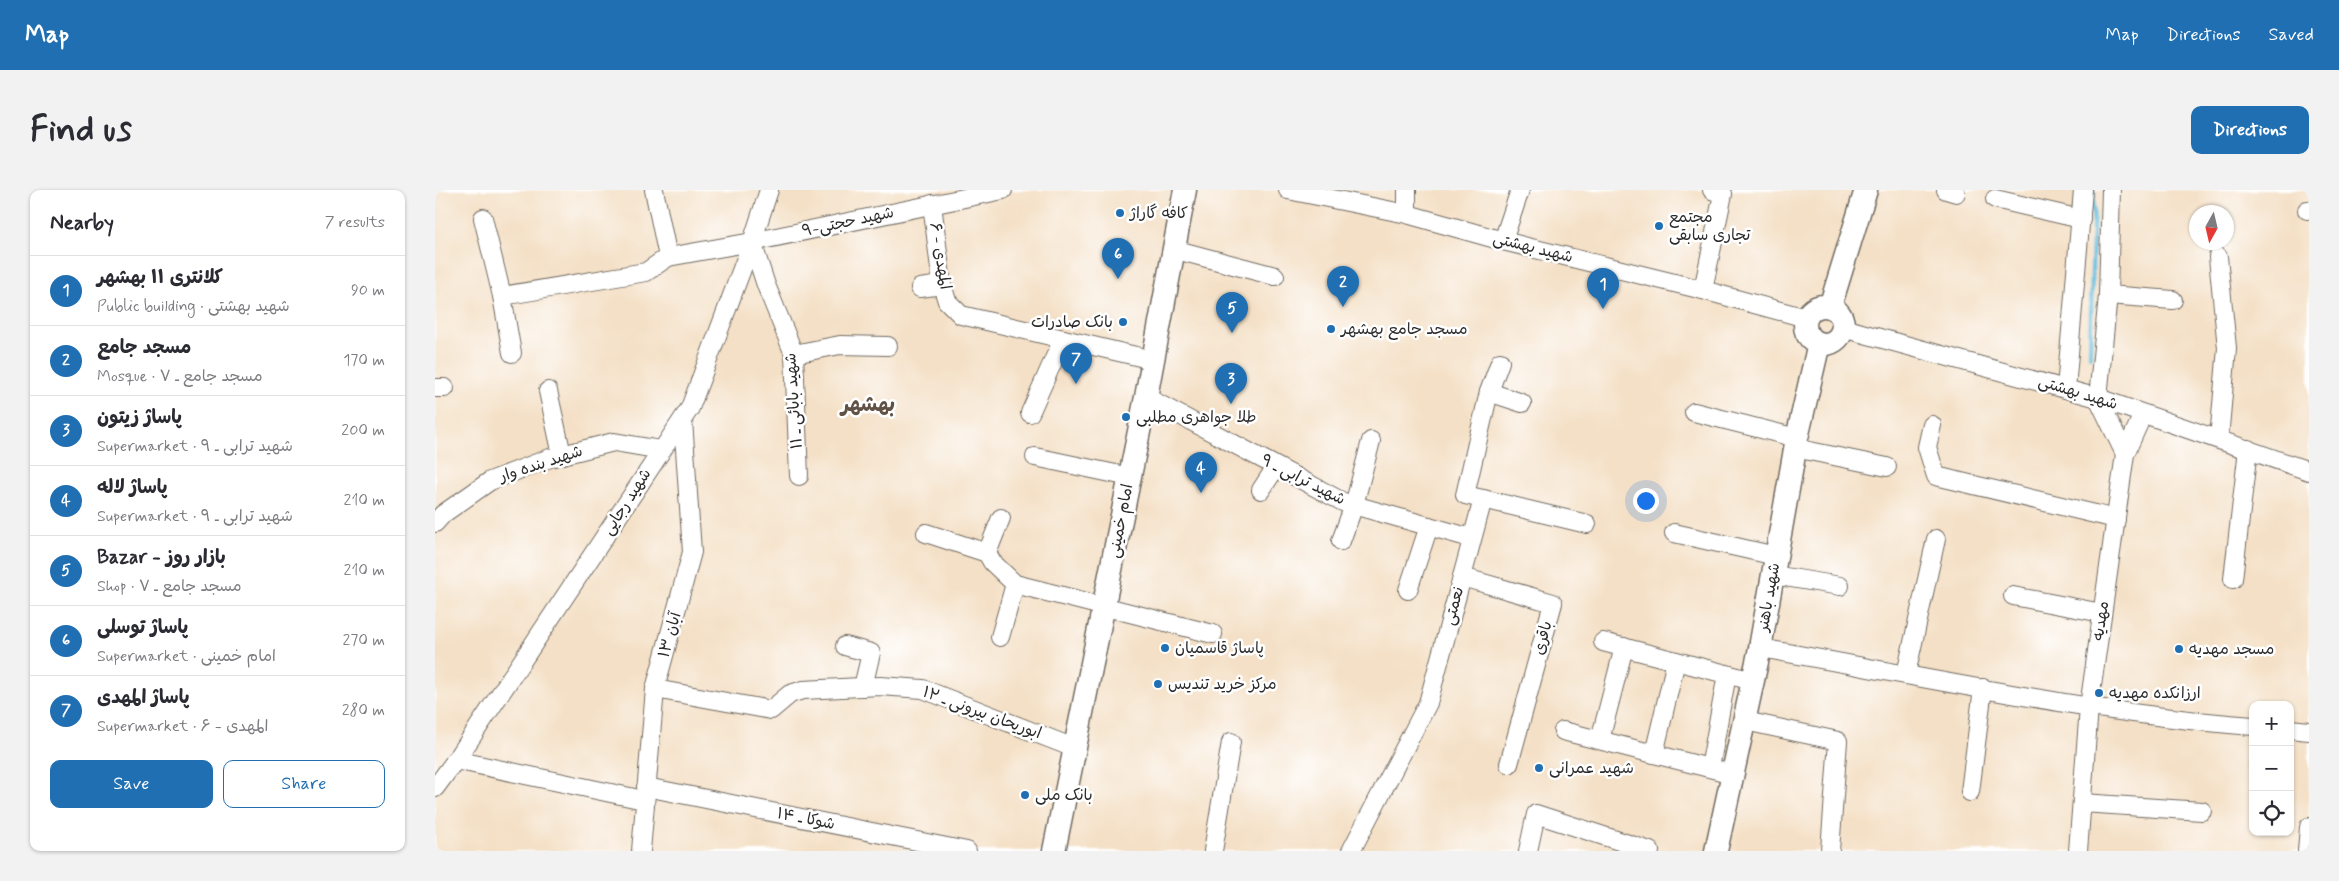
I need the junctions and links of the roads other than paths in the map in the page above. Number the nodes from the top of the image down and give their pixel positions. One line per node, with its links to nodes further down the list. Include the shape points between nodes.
1 (655, 190): 20 (street)
2 (769, 190): 18 (street, شهید رجایی)
3 (1003, 190): 13 (street, شهید حجتی-۹)
4 (1185, 190): 19 (main road, امام خمینی)
5 (1288, 190): 14 (street, شهید بهشتی)
6 (1407, 190): 14 (street)
7 (1520, 190): 17 (street)
8 (1712, 190): 25 (street, via 1723,194)
9 (1866, 190): 29 (main road)
10 (2083, 190): 16 (street)
11 (2111, 190): 26 (street)
12 (1995, 199): 16 (street)
13 (932, 204): 18 (street, شهید حجتی-۹); 23 (street, المهدی - ۶)
14 (1407, 214): 17 (street, شهید بهشتی)
15 (483, 218): 27 (street)
16 (2081, 219): 39 (street)
17 (1503, 241): 25 (street, شهید بهشتی)
18 (752, 242): 20 (street, شهید حجتی-۹); 36 (street, شهید بابائی ـ ۱۱); 48 (street, شهید رجایی)
19 (1173, 250): 22 (street); 37 (main road, امام خمینی)
20 (668, 257): 27 (street, via 646,272)
21 (2218, 257): 50 (street, via 2227,348)
22 (1275, 276)
23 (942, 286): 24 (street); 32 (street, المهدی - ۶, via 947,301 961,315)
24 (920, 288)
25 (1703, 290): 30 (street, شهید بهشتی)
26 (2108, 295): 28 (street); 43 (street)
27 (502, 296): 35 (street)
28 (2173, 300)
29 (1830, 306): 30 (main road, via 1813,309); 31 (main road, via 1841,314)
30 (1806, 318): 33 (main road, via 1807,333)
31 (1843, 328): 33 (main road, via 1832,342); 39 (street, شهید بهشتی)
32 (1063, 339): 37 (street, المهدی - ۶); 46 (street)
33 (1819, 343): 52 (main road, شهید باهنر)
34 (888, 346): 36 (street, via 840,345)
35 (512, 353)
36 (794, 354): 61 (street, شهید بابائی ـ ۱۱)
37 (1153, 360): 42 (main road, امام خمینی)
38 (1500, 362): 41 (street)
39 (2066, 389): 43 (street, شهید بهشتی)
40 (548, 392): 56 (street)
41 (1489, 392): 44 (street); 64 (street, via 1465,495)
42 (1146, 397): 58 (street, شهید ترابی ـ ۹); 62 (main road, امام خمینی)
43 (2098, 398): 47 (street, شهید بهشتی); 55 (street)
44 (1522, 403)
45 (1694, 412): 52 (street)
46 (1030, 413)
47 (2143, 414): 50 (street, شهید بهشتی); 55 (street, مهدیه)
48 (683, 420): 53 (street, شهید رجایی); 98 (street, ۱۳ آبان, via 692,552)
49 (1932, 425): 67 (street, via 1927,447 1937,476)
50 (2219, 439): 54 (street, شهید بهشتی)
51 (1371, 441): 65 (street)
52 (1796, 443): 59 (street); 77 (main road, شهید باهنر)
53 (661, 450): 56 (street, شهید بنده وار, via 614,442); 109 (street, شهید رجایی)
54 (2248, 450): 60 (street, شهید بهشتی); 79 (street)
55 (2125, 454): 67 (street, مهدیه)
56 (562, 456): 68 (street, شهید بنده وار, via 490,481)
57 (1035, 457): 62 (street)
58 (1276, 467): 63 (street); 65 (street, شهید ترابی ـ ۹)
59 (1887, 467)
60 (2309, 471)
61 (799, 476)
62 (1130, 477): 84 (main road, امام خمینی)
63 (1261, 490)
64 (1483, 499): 69 (street); 73 (street, نعمتی)
65 (1354, 505): 70 (street, شهید ترابی ـ ۹); 75 (street)
66 (1001, 518): 76 (street)
67 (2116, 519): 85 (street, مهدیه)
68 (435, 523)
69 (1587, 524)
70 (1429, 526): 73 (street, شهید ترابی ـ ۹); 82 (street)
71 (926, 533): 76 (street)
72 (1674, 533): 77 (street)
73 (1471, 538): 78 (street, نعمتی)
74 (1936, 539): 94 (street)
75 (1341, 541)
76 (987, 554): 80 (street)
77 (1774, 566): 81 (street); 91 (main road, شهید باهنر)
78 (1462, 577): 110 (street, باقری, via 1553,603); 123 (street, نعمتی, via 1427,703)
79 (2233, 579)
80 (1015, 584): 84 (street); 87 (street)
81 (1840, 586)
82 (1408, 590)
83 (2013, 596): 85 (street)
84 (1103, 606): 86 (street); 107 (main road, امام خمینی)
85 (2102, 613): 99 (street, مهدیه)
86 (1213, 634)
87 (1000, 637)
88 (1603, 642): 90 (street)
89 (845, 646): 96 (street, via 871,653)
90 (1624, 647): 92 (street); 105 (street)
91 (1760, 648): 94 (street); 95 (main road, شهید باهنر)
92 (1676, 661): 93 (street); 108 (street)
93 (1727, 674): 95 (street); 111 (street)
94 (1906, 674): 97 (street)
95 (1753, 681): 100 (main road, شهید باهنر)
96 (863, 687): 98 (street, ابوریحان بیرونی ـ ۱۲, via 803,690 790,694 771,710); 107 (street, ابوریحان بیرونی ـ ۱۲, via 923,689)
97 (1983, 688): 99 (street); 114 (street)
98 (655, 689): 115 (street, ۱۳ آبان)
99 (2089, 707): 101 (street); 116 (street, مهدیه)
100 (1745, 721): 112 (main road, شهید باهنر); 127 (street, via 1838,742)
101 (2249, 726)
102 (2294, 729): 104 (street)
103 (1563, 731): 105 (street)
104 (2309, 731)
105 (1600, 740): 108 (street)
106 (1231, 742): 122 (street)
107 (1075, 748): 119 (main road, امام خمینی)
108 (1654, 754): 111 (street)
109 (455, 760): 113 (street, شهید رجایی); 115 (street, شوکا ـ ۱۴)
110 (1509, 764)
111 (1711, 768): 112 (street)
112 (1733, 774): 126 (main road, شهید باهنر)
113 (435, 788)
114 (1970, 792)
115 (645, 793): 120 (street, ۱۳ آبان); 121 (street, شوکا ـ ۱۴)
116 (2082, 803): 117 (street); 128 (street, مهدیه)
117 (2203, 811)
118 (2309, 827): 129 (street)
119 (1057, 850)
120 (641, 851)
121 (967, 851)
122 (1213, 851)
123 (1351, 851)
124 (1528, 851): 125 (street, via 1536,814)
125 (1650, 851)
126 (1716, 851)
127 (1830, 851)
128 (2078, 851)
129 (2307, 851)

